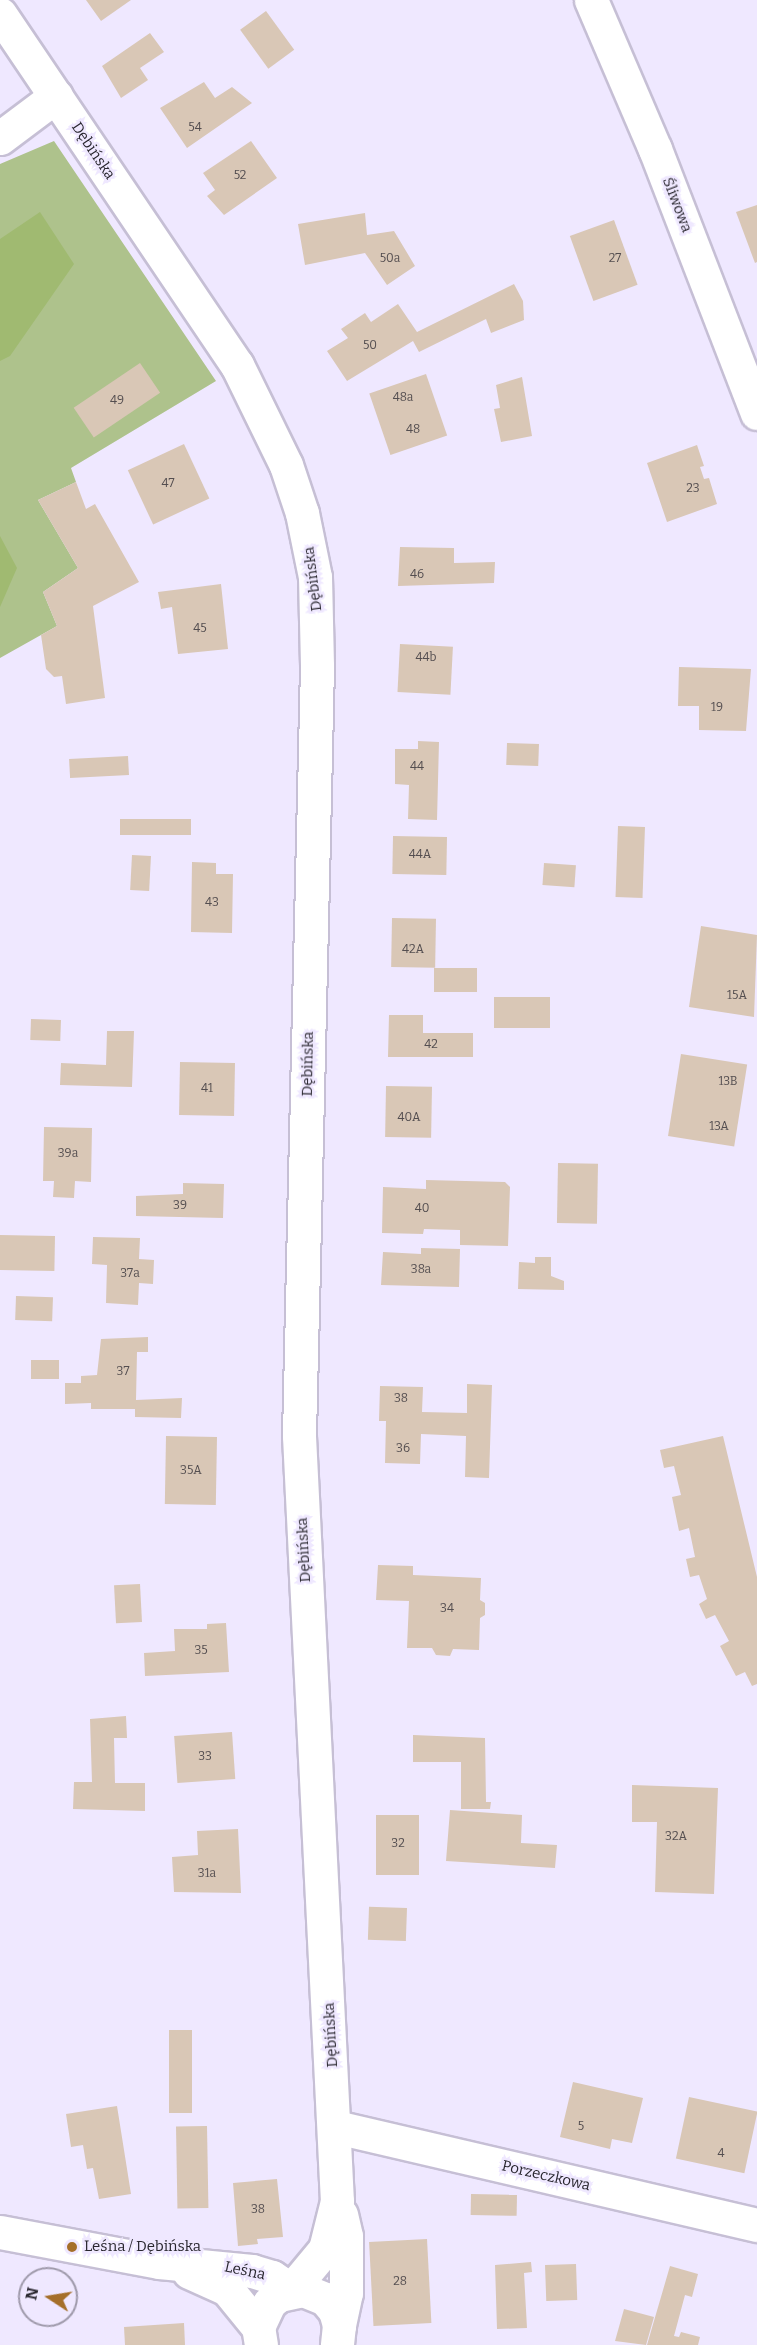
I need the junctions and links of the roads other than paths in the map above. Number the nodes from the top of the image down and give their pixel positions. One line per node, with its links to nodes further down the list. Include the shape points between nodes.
1 (591, 0): 5 (street, Śliwowa, via 656,149)
2 (0, 14): 3 (street, Dębińska)
3 (56, 96): 4 (street); 6 (street, Dębińska, via 246,382 294,485 315,577 317,678 299,1436)
4 (0, 138)
5 (757, 413)
6 (336, 2127): 7 (street, Dębińska); 8 (street, Porzeczkowa)
7 (337, 2201): 11 (street, Dębińska, via 325,2249); 13 (street, Dębińska, via 346,2236 346,2293)
8 (757, 2225)
9 (0, 2232): 10 (street, Leśna)
10 (159, 2262): 11 (street, Leśna, via 252,2271 272,2277); 12 (street, Leśna, via 218,2282 237,2297)
11 (291, 2290): 12 (street, Dębińska, via 268,2303); 13 (street, Leśna, via 312,2292 325,2299)
12 (260, 2336)
13 (339, 2339)

